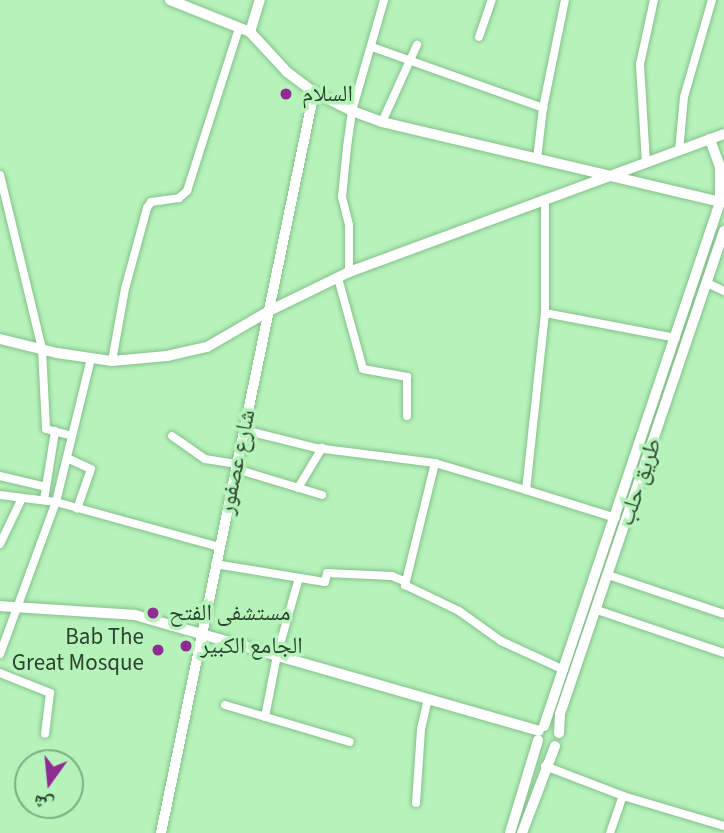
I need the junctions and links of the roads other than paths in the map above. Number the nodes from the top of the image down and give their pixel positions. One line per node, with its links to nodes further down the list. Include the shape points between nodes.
1 (170, 0): 8 (main road)
2 (260, 0): 8 (main road)
3 (384, 0): 11 (street)
4 (492, 0): 9 (street)
5 (565, 0): 14 (street)
6 (654, 0): 21 (street, via 640,64)
7 (712, 0): 19 (street, via 684,97)
8 (245, 30): 13 (main road); 38 (street, via 187,191 178,198 151,202 147,208)
9 (479, 37)
10 (417, 45): 12 (street)
11 (372, 47): 12 (street); 15 (street)
12 (408, 62): 14 (street); 16 (street)
13 (314, 92): 15 (main road); 32 (main road, شارع عصفور)
14 (543, 108): 20 (street)
15 (352, 111): 16 (main road); 28 (street, via 342,197 349,225)
16 (382, 122): 20 (main road)
17 (724, 134): 18 (main road)
18 (710, 139): 19 (main road); 24 (main road, via 720,167)
19 (679, 151): 21 (main road)
20 (537, 159): 23 (main road)
21 (646, 163): 23 (main road)
22 (0, 175): 36 (street)
23 (612, 176): 25 (main road); 26 (main road)
24 (721, 189): 26 (main road)
25 (545, 202): 28 (main road); 33 (street)
26 (720, 202): 34 (main road)
27 (724, 231): 30 (main road, طريق حلب)
28 (349, 272): 29 (main road)
29 (338, 278): 32 (main road); 39 (street, via 363,369 407,377)
30 (707, 284): 31 (street); 62 (main road, طريق حلب)
31 (724, 291)
32 (269, 311): 38 (main road, via 207,347); 40 (main road, شارع عصفور)
33 (545, 313): 34 (street); 51 (street)
34 (676, 338): 58 (main road)
35 (0, 339): 36 (main road)
36 (42, 349): 37 (main road); 41 (street)
37 (91, 358): 38 (main road); 42 (street)
38 (112, 361)
39 (407, 416)
40 (244, 429): 44 (street); 47 (main road, شارع عصفور)
41 (51, 430): 42 (street); 49 (street)
42 (72, 436): 45 (street)
43 (172, 436): 47 (street, via 205,459)
44 (322, 448): 46 (street); 50 (street)
45 (67, 458): 56 (street); 57 (street, via 91,469)
46 (435, 463): 51 (street); 64 (street)
47 (236, 466): 50 (street); 60 (main road, شارع عصفور)
48 (0, 476): 49 (street)
49 (46, 487): 55 (street)
50 (298, 488): 53 (street)
51 (526, 490): 58 (street)
52 (0, 495): 54 (street)
53 (322, 495)
54 (22, 498): 55 (street); 59 (street)
55 (44, 500): 56 (street)
56 (56, 502): 57 (street); 66 (street)
57 (77, 509): 60 (street)
58 (616, 518): 73 (main road)
59 (0, 544)
60 (219, 547): 61 (main road, شارع عصفور)
61 (215, 564): 63 (street); 69 (main road, شارع عصفور)
62 (608, 575): 67 (main road, طريق حلب); 68 (street)
63 (299, 578): 64 (street, via 325,582 327,573 392,576); 72 (street)
64 (406, 582): 73 (street, via 501,641)
65 (0, 606): 66 (main road)
66 (18, 607): 69 (main road, via 135,615); 71 (street)
67 (597, 610): 70 (street); 79 (main road, طريق حلب, via 560,715)
68 (724, 614)
69 (201, 633): 72 (main road); 87 (main road, شارع عصفور)
70 (724, 653)
71 (0, 654)
72 (277, 655): 75 (main road); 77 (street)
73 (564, 670): 78 (main road)
74 (0, 673): 80 (street, via 50,693)
75 (428, 699): 78 (main road); 85 (street, via 421,729)
76 (225, 705): 77 (street)
77 (265, 717): 81 (street)
78 (540, 733): 79 (main road, via 553,726); 82 (main road, via 545,747); 88 (main road)
79 (559, 733): 82 (main road, طريق حلب)
80 (45, 734)
81 (350, 742)
82 (555, 746): 83 (main road)
83 (545, 766): 84 (street); 89 (main road)
84 (623, 796): 86 (street); 90 (street)
85 (416, 803)
86 (724, 827)
87 (161, 833)
88 (510, 833)
89 (522, 833)
90 (610, 833)

